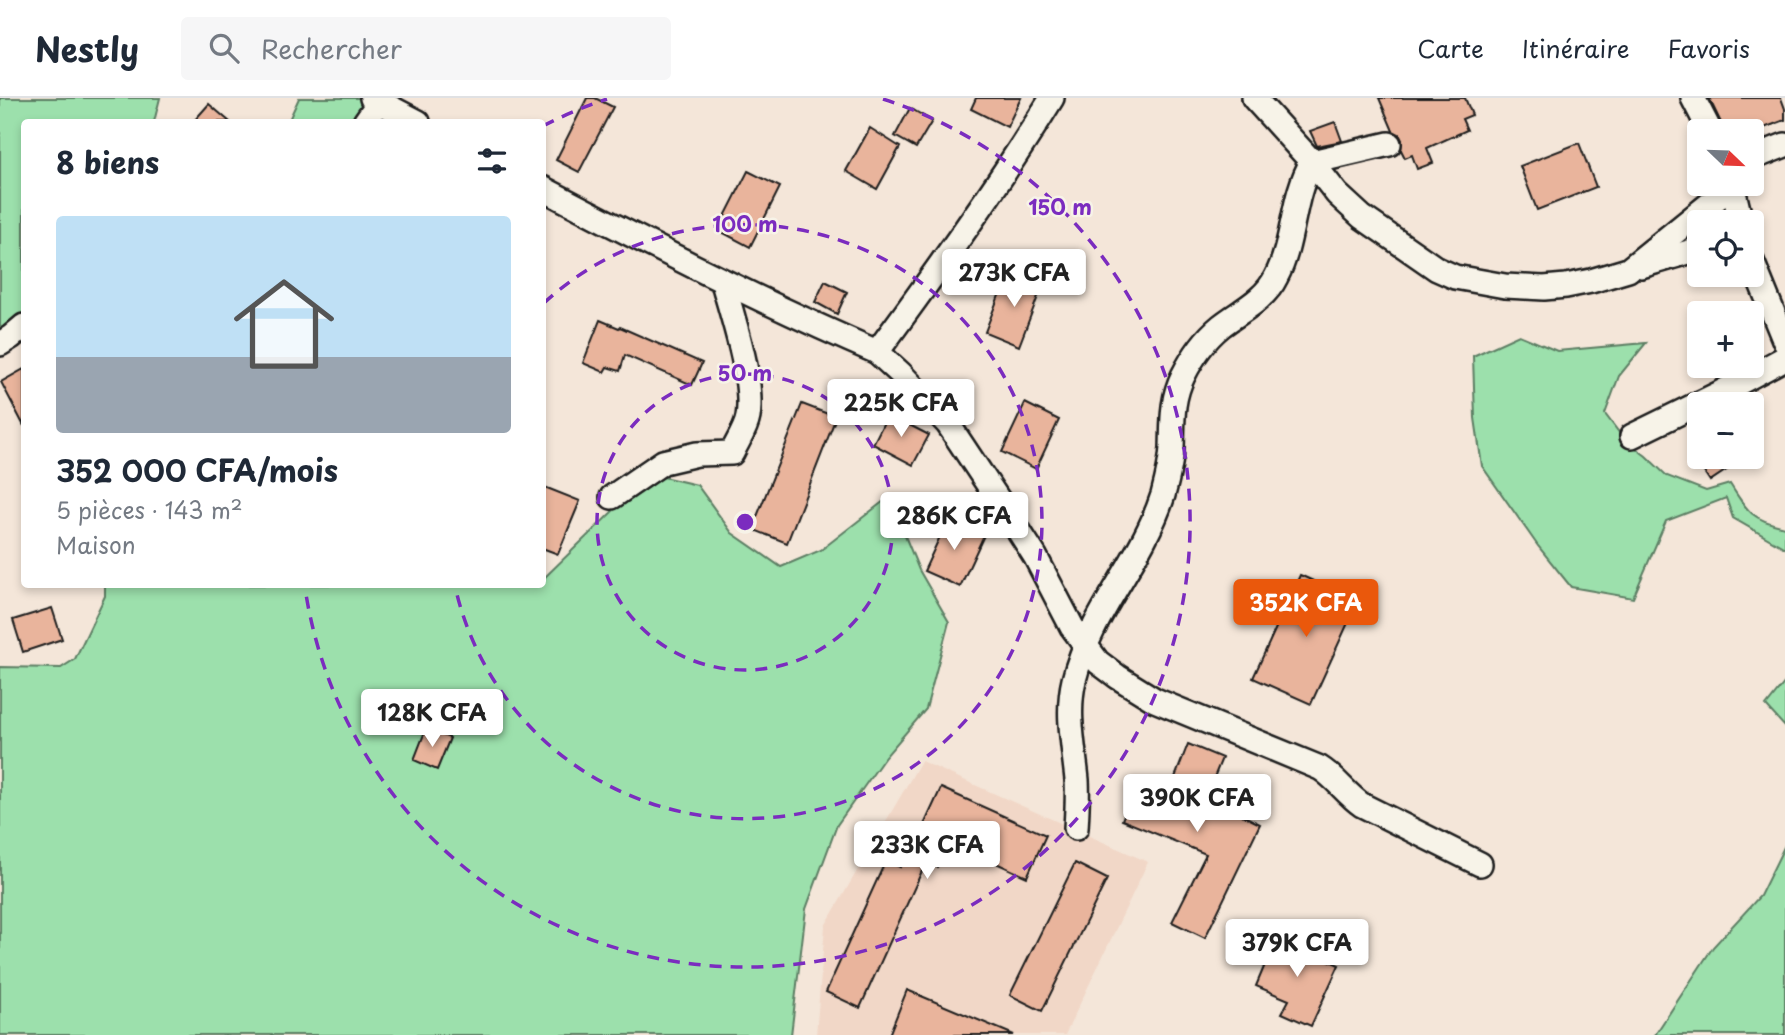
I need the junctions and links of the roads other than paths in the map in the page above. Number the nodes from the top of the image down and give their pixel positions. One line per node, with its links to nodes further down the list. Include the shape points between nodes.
1 (1052, 98): 21 (street, via 945,260)
2 (1254, 98): 11 (street)
3 (1693, 98): 7 (street)
4 (375, 100): 5 (street); 6 (street)
5 (366, 119)
6 (412, 119)
7 (1704, 119)
8 (1390, 144): 11 (street)
9 (1785, 145): 10 (street)
10 (1764, 153)
11 (1311, 162): 15 (street, via 1362,217 1455,277 1544,288); 25 (street, via 1275,280 1257,300 1208,337 1182,377 1174,401 1172,450 1162,497 1132,563)
12 (546, 190): 16 (street)
13 (1719, 196): 15 (street)
14 (1687, 253): 15 (street)
15 (1628, 270)
16 (723, 282): 21 (street); 24 (street, via 748,393 748,419 732,453 697,454 663,462)
17 (1763, 287): 19 (street)
18 (21, 329): 20 (street)
19 (1785, 342)
20 (0, 344)
21 (877, 352): 25 (street, via 948,424 1035,556)
22 (1785, 358): 23 (street)
23 (1632, 436)
24 (612, 497)
25 (1085, 645): 26 (street, via 1073,682 1070,711); 27 (street, via 1098,662 1155,700 1320,768 1362,805)
26 (1076, 828)
27 (1480, 863)

